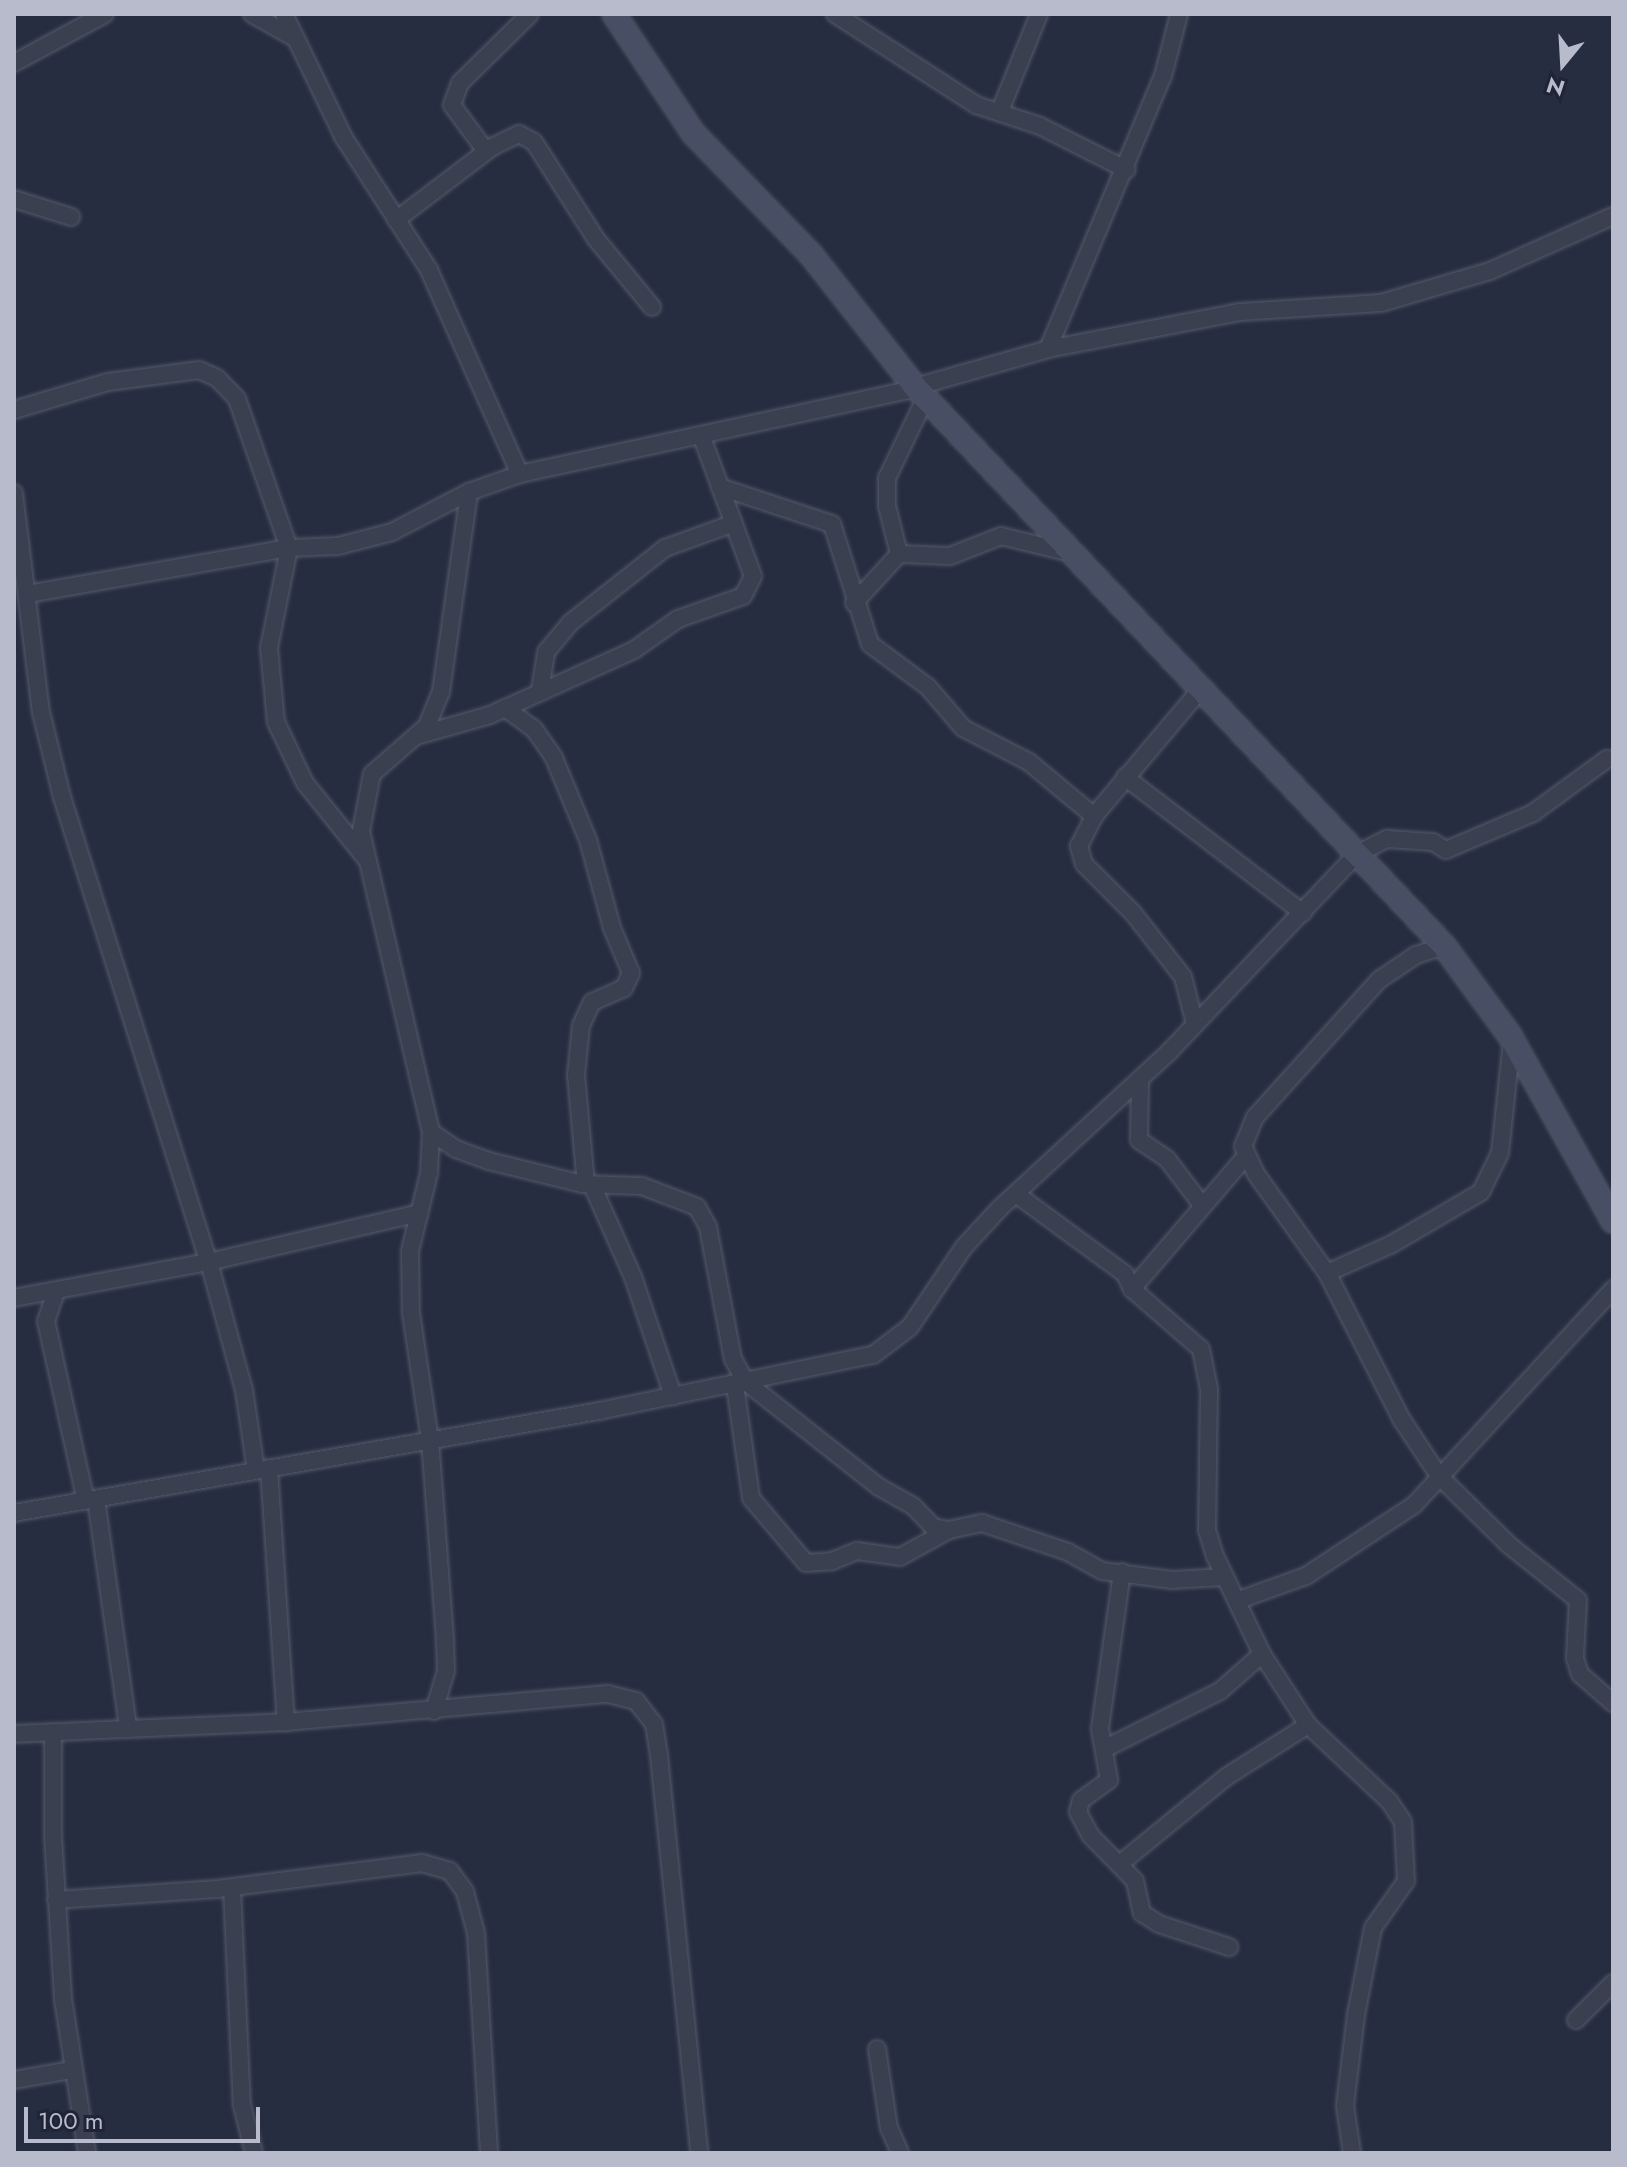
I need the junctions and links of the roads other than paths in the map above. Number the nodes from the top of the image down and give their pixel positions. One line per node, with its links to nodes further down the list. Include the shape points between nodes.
1 (105, 14): 10 (street)
2 (252, 14): 9 (street)
3 (284, 14): 9 (street)
4 (530, 14): 12 (street, via 460,83 452,105)
5 (614, 14): 20 (street, via 693,133 812,256)
6 (835, 14): 11 (street, via 953,92)
7 (1039, 14): 11 (street)
8 (1179, 14): 13 (street, via 1163,76)
9 (293, 37): 17 (street, via 344,138)
10 (14, 63)
11 (1000, 111): 13 (street)
12 (486, 151): 17 (street); 18 (street, via 519,134 534,142 596,239)
13 (1127, 170): 19 (street)
14 (14, 199): 16 (street)
15 (1613, 216): 19 (street, via 1490,271 1381,303 1240,312)
16 (71, 217)
17 (396, 220): 23 (street, via 458,329)
18 (652, 307)
19 (1048, 349): 20 (street)
20 (920, 391): 22 (street); 29 (street); 30 (street, via 887,478 887,506)
21 (14, 410): 28 (street, via 108,382 162,373 199,370 217,378 237,399)
22 (701, 435): 23 (street); 24 (street)
23 (520, 474): 25 (street)
24 (720, 487): 27 (street); 32 (street, via 832,524)
25 (469, 492): 28 (street, via 392,532 338,546); 36 (street, via 441,692 433,716)
26 (14, 493): 31 (street)
27 (734, 523): 34 (street, via 665,548 570,623 546,652); 34 (street, via 753,576 743,596 678,619 634,650)
28 (289, 548): 31 (street); 41 (street, via 269,648 276,722 305,783)
29 (1073, 553): 30 (street, via 1001,536 950,556); 33 (street)
30 (899, 554): 32 (street)
31 (28, 594): 54 (street, via 41,712 62,797)
32 (854, 603): 39 (street, via 870,644 928,687 963,728 1029,762)
33 (1201, 689): 38 (street); 40 (street)
34 (540, 691): 35 (street)
35 (505, 708): 36 (street, via 464,725); 49 (street, via 534,729 554,758 588,840 612,928 631,973 624,988 592,1002 581,1026 576,1075)
36 (414, 736): 41 (street, via 372,774 361,831)
37 (1607, 759): 40 (street, via 1533,813 1446,850 1433,842 1387,839)
38 (1125, 777): 39 (street); 42 (street)
39 (1094, 816): 44 (street, via 1079,846 1084,864 1133,913 1183,977)
40 (1357, 854): 42 (street); 43 (street)
41 (366, 859): 47 (street)
42 (1303, 913): 44 (street)
43 (1444, 946): 45 (street); 48 (street, via 1397,967 1366,994 1255,1117 1243,1146)
44 (1195, 1024): 46 (street)
45 (1512, 1040): 53 (street); 55 (street, via 1500,1153 1481,1192 1392,1244)
46 (1140, 1081): 50 (street); 51 (street, via 1139,1140 1167,1159)
47 (431, 1132): 49 (street, via 456,1149 489,1161); 52 (street)
48 (1245, 1157): 51 (street); 55 (street)
49 (589, 1184): 60 (street, via 642,1186 701,1212); 61 (street, via 633,1277)
50 (1016, 1194): 56 (street, via 1125,1274); 60 (street, via 964,1247 894,1342 873,1355)
51 (1202, 1205): 56 (street)
52 (419, 1213): 54 (street); 62 (street, via 410,1251 411,1313)
53 (1613, 1221)
54 (209, 1262): 58 (street); 63 (street)
55 (1327, 1273): 64 (street, via 1402,1420)
56 (1132, 1289): 69 (street, via 1193,1337 1205,1359 1211,1457 1207,1530)
57 (1613, 1289): 64 (street, via 1519,1396)
58 (56, 1292): 59 (street); 65 (street, via 46,1321)
59 (14, 1298)
60 (740, 1384): 61 (street); 67 (street, via 879,1487 913,1506 933,1527); 67 (street, via 751,1498 800,1560 818,1564 857,1551 900,1557)
61 (673, 1396): 62 (street)
62 (430, 1440): 63 (street); 73 (street, via 446,1671)
63 (263, 1469): 65 (street); 74 (street)
64 (1439, 1476): 70 (street, via 1414,1505 1341,1556 1281,1587); 72 (street, via 1509,1545 1578,1600 1575,1658 1580,1674)
65 (91, 1500): 66 (street); 76 (street)
66 (14, 1513)
67 (949, 1530): 68 (street, via 982,1523 1068,1552 1092,1569)
68 (1122, 1572): 69 (street, via 1172,1580); 79 (street, via 1100,1729)
69 (1224, 1577): 70 (street)
70 (1239, 1600): 71 (street)
71 (1262, 1654): 75 (street); 79 (street, via 1220,1691)
72 (1613, 1703)
73 (434, 1711): 74 (street); 92 (street, via 608,1694 636,1701 654,1724)
74 (286, 1722): 76 (street)
75 (1308, 1725): 80 (street, via 1226,1777); 94 (street, via 1389,1801 1405,1830 1406,1881 1373,1928 1356,2015 1345,2106)
76 (128, 1728): 77 (street)
77 (53, 1732): 78 (street); 82 (street)
78 (14, 1734)
79 (1104, 1749): 80 (street, via 1109,1780 1081,1800 1078,1812 1090,1835)
80 (1121, 1863): 83 (street, via 1135,1881 1142,1913 1149,1920)
81 (232, 1888): 82 (street); 90 (street, via 242,2105); 91 (street, via 422,1863 450,1871 465,1892 476,1933)
82 (56, 1900): 87 (street)
83 (1229, 1947)
84 (1613, 1983): 85 (street)
85 (1576, 2020)
86 (877, 2049): 93 (street, via 889,2128)
87 (71, 2070): 88 (street); 89 (street)
88 (14, 2080)
89 (87, 2153)
90 (254, 2153)
91 (489, 2153)
92 (699, 2153)
93 (900, 2153)
94 (1352, 2153)

